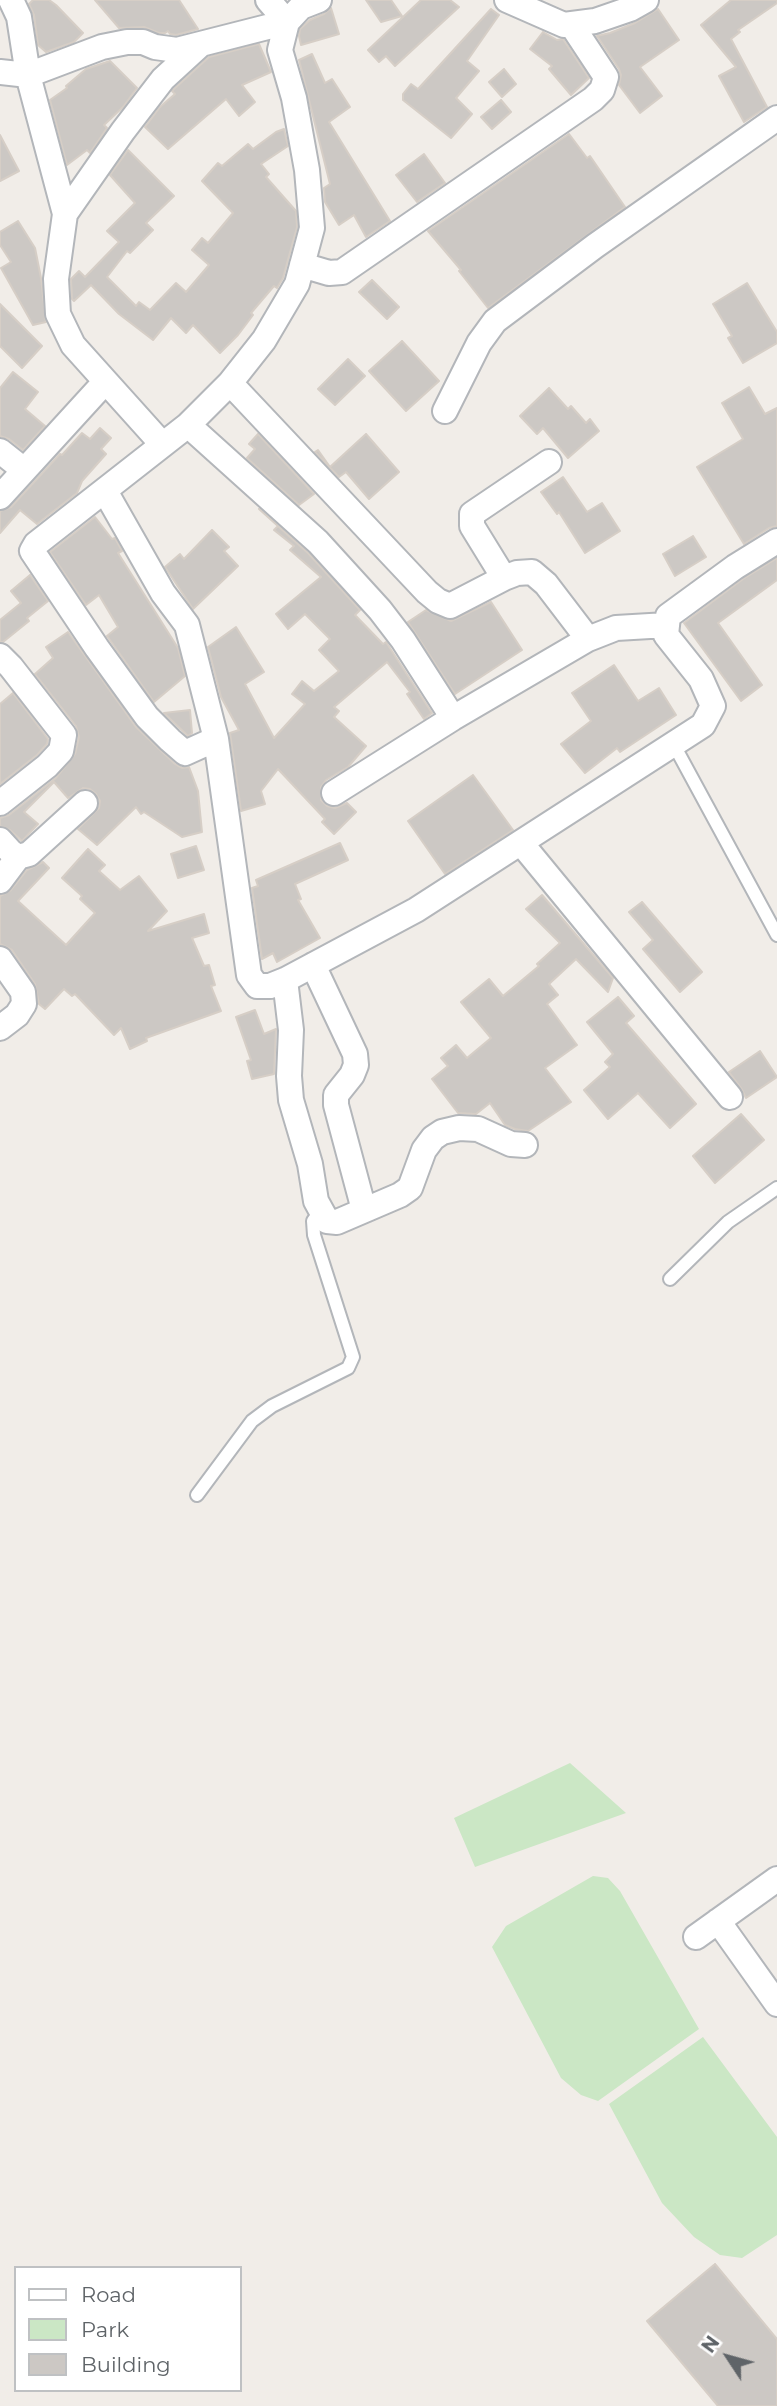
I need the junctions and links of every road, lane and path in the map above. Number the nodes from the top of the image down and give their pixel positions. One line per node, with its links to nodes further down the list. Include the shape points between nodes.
1 (11, 0): 10 (street, via 19,17)
2 (268, 0): 6 (street)
3 (319, 0): 6 (street, via 301,7)
4 (507, 0): 7 (street)
5 (646, 0): 7 (street, via 595,21)
6 (287, 22): 8 (street); 13 (street, via 280,50 307,170 312,228)
7 (571, 24): 13 (street, via 606,76 593,99 342,272)
8 (199, 46): 10 (street, via 177,50 127,42); 12 (street, via 163,79)
9 (0, 72): 10 (street)
10 (27, 75): 12 (street)
11 (777, 118): 16 (street, via 495,321 479,342)
12 (65, 214): 14 (street, via 58,314 73,345)
13 (302, 265): 15 (street, via 297,284 264,340)
14 (105, 382): 18 (street); 21 (street)
15 (230, 383): 17 (street); 25 (street, via 438,601 450,606)
16 (445, 411)
17 (188, 425): 18 (street); 29 (street, via 318,542 392,625)
18 (162, 444): 22 (street)
19 (0, 451): 21 (street)
20 (549, 461): 25 (street, via 472,514 472,526)
21 (24, 470): 23 (street)
22 (105, 491): 30 (street, via 163,593 187,625); 30 (street, via 36,544 33,555 147,717 185,753)
23 (0, 497)
24 (777, 541): 26 (street, via 668,617)
25 (504, 578): 27 (street, via 532,572)
26 (667, 625): 27 (street, via 616,628); 31 (street, via 666,635 701,678 713,706 703,725)
27 (588, 639): 29 (street)
28 (0, 656): 33 (street, via 64,735 61,751 47,766)
29 (453, 718): 32 (street)
30 (216, 739): 41 (street, via 248,975 257,986)
31 (674, 744): 35 (street); 38 (lane)
32 (334, 793)
33 (0, 803)
34 (85, 803): 36 (street, via 29,853)
35 (521, 844): 40 (street, via 416,910); 43 (street)
36 (9, 849): 37 (street)
37 (0, 881)
38 (777, 935)
39 (0, 959): 42 (street, via 23,992 24,1004)
40 (313, 965): 41 (street); 47 (street, via 355,1054 356,1065 336,1095 336,1105)
41 (285, 980): 46 (street, via 291,1100)
42 (0, 1028)
43 (730, 1097)
44 (525, 1145): 47 (street, via 511,1144 478,1129 442,1132 424,1150 410,1188)
45 (777, 1188): 48 (lane, via 728,1222)
46 (321, 1210): 47 (street, via 327,1221 337,1222); 49 (lane, via 313,1221 313,1235 354,1357 348,1368 252,1420)
47 (364, 1210)
48 (670, 1279)
49 (197, 1495)
50 (776, 1884): 51 (street)
51 (718, 1922): 52 (street); 53 (street)
52 (696, 1937)
53 (777, 2004)

